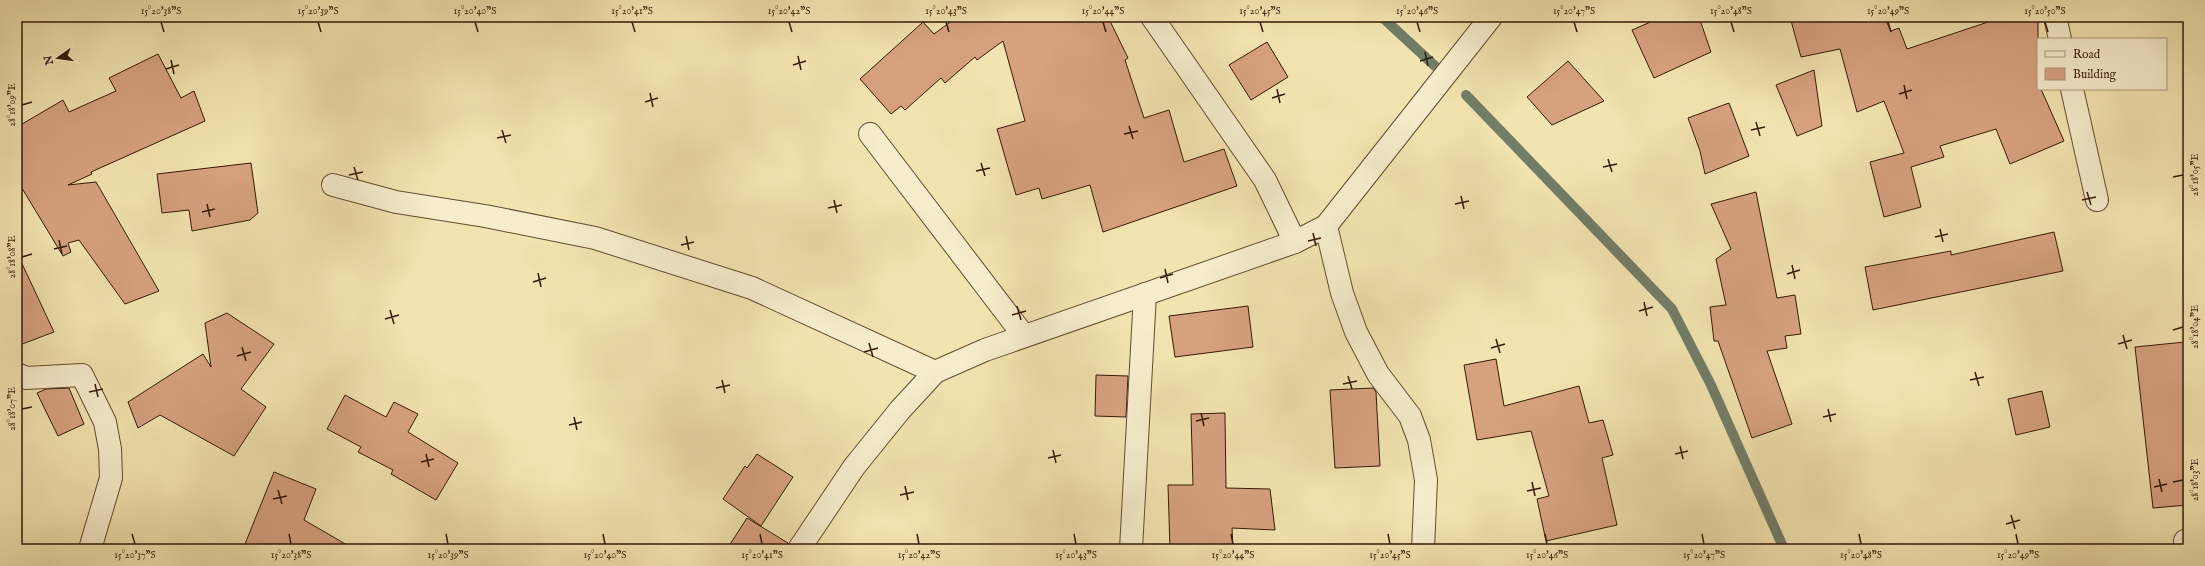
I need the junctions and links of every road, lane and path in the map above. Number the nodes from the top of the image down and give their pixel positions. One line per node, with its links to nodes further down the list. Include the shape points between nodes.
1 (1152, 17): 10 (street, via 1265,180)
2 (1491, 17): 9 (street)
3 (2055, 17): 4 (street)
4 (2060, 38)
5 (2072, 90): 8 (street)
6 (870, 134): 12 (street)
7 (333, 185): 13 (street, via 396,202 484,216 602,240 752,288)
8 (2097, 200)
9 (1326, 226): 10 (street); 18 (street, via 1342,293 1356,332 1378,374 1410,416 1419,440 1426,480)
10 (1295, 242): 11 (street)
11 (1145, 294): 12 (street); 17 (street)
12 (1024, 336): 13 (street)
13 (935, 372): 16 (street, via 854,467)
14 (17, 374): 15 (street, via 26,378 82,375 104,422 110,449 111,478)
15 (90, 549)
16 (799, 549)
17 (1131, 549)
18 (1423, 549)

